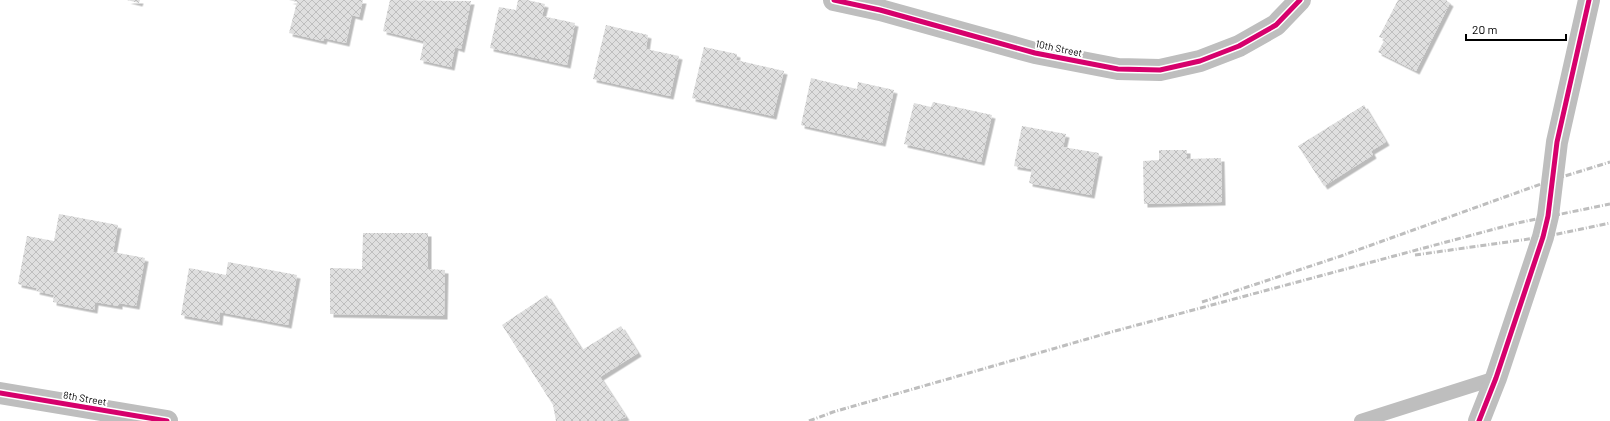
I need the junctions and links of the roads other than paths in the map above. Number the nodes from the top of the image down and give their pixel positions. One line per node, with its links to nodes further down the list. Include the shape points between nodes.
1 (834, 0): 2 (street, 10th Street, via 880,10 1035,53 1118,69 1160,70 1200,61 1239,46 1276,25)
2 (1300, 0)
3 (1589, 0): 4 (street, via 1557,142 1543,237)
4 (1496, 378): 7 (lane); 8 (street)
5 (0, 393): 6 (street, 8th Street)
6 (167, 421)
7 (1361, 421)
8 (1479, 421)

